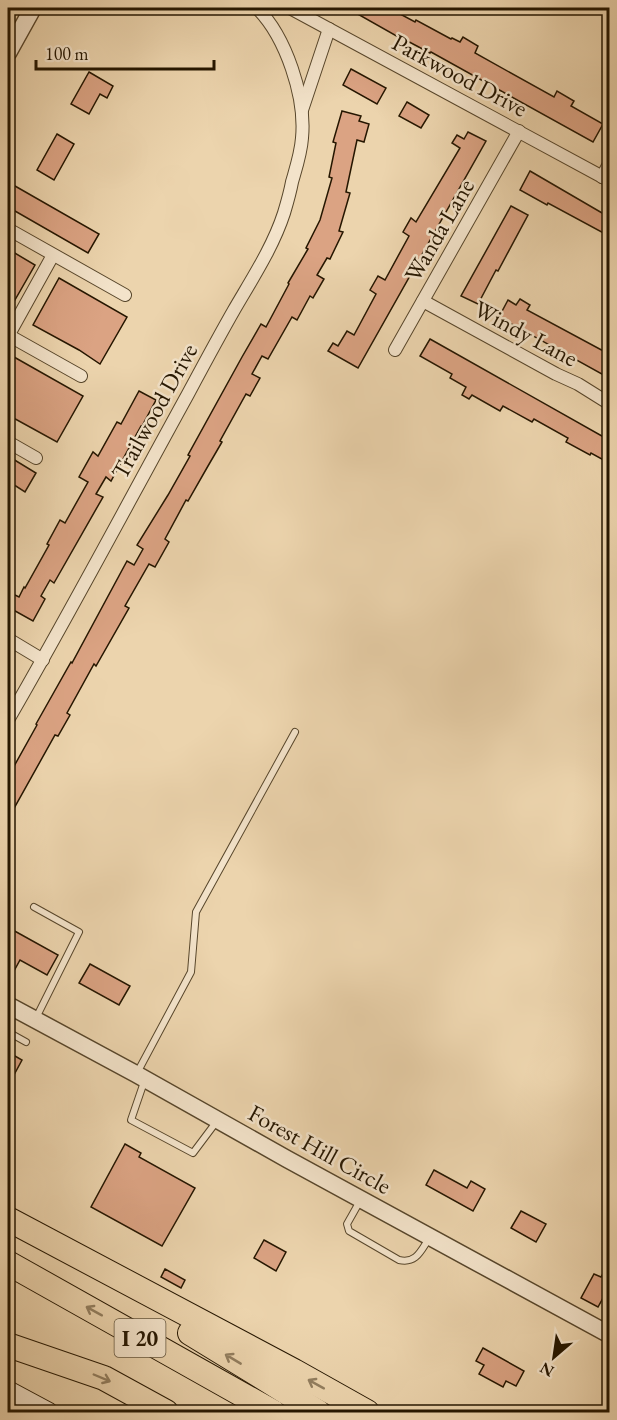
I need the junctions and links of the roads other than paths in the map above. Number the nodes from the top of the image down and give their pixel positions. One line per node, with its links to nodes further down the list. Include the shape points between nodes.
1 (33, 8): 5 (street)
2 (257, 8): 6 (street, Trailwood Drive, via 286,55)
3 (290, 8): 4 (street, Parkwood Drive)
4 (329, 28): 6 (street, Trailwood Drive); 7 (street, Parkwood Drive)
5 (8, 53)
6 (301, 111): 21 (street, Trailwood Drive, via 299,157 284,214 269,248)
7 (519, 131): 9 (street, Parkwood Drive); 13 (street, Wanda Lane)
8 (609, 162): 9 (street)
9 (606, 179)
10 (8, 229): 11 (street)
11 (53, 255): 12 (street); 14 (street)
12 (125, 295)
13 (423, 301): 15 (street, Wanda Lane); 17 (street, Windy Lane)
14 (8, 336): 16 (street)
15 (394, 350)
16 (81, 376)
17 (609, 404)
18 (8, 442): 19 (street)
19 (36, 458)
20 (8, 639): 21 (street)
21 (43, 660): 22 (street, Trailwood Drive)
22 (8, 720)
23 (295, 732): 29 (lane, via 196,912 191,972)
24 (34, 907): 26 (lane, via 79,932)
25 (8, 1005): 26 (street, Forest Hill Circle)
26 (34, 1020): 29 (street, Forest Hill Circle)
27 (8, 1032): 28 (lane)
28 (26, 1042)
29 (140, 1077): 30 (street, Forest Hill Circle); 30 (lane, via 131,1120 193,1153)
30 (218, 1120): 31 (street, Forest Hill Circle)
31 (361, 1199): 34 (street, Forest Hill Circle); 34 (lane, via 347,1224 349,1231 399,1260 416,1257)
32 (8, 1219): 43 (highway, one-way to 32)
33 (8, 1233): 42 (highway, one-way to 33, via 175,1324)
34 (430, 1237): 36 (street, Forest Hill Circle)
35 (8, 1263): 41 (highway, I 20, one-way to 35)
36 (609, 1335)
37 (8, 1345): 40 (highway, I 20, one-way to 40, via 104,1378)
38 (8, 1390): 39 (main road)
39 (49, 1413)
40 (166, 1413)
41 (273, 1413)
42 (318, 1413)
43 (368, 1413)

